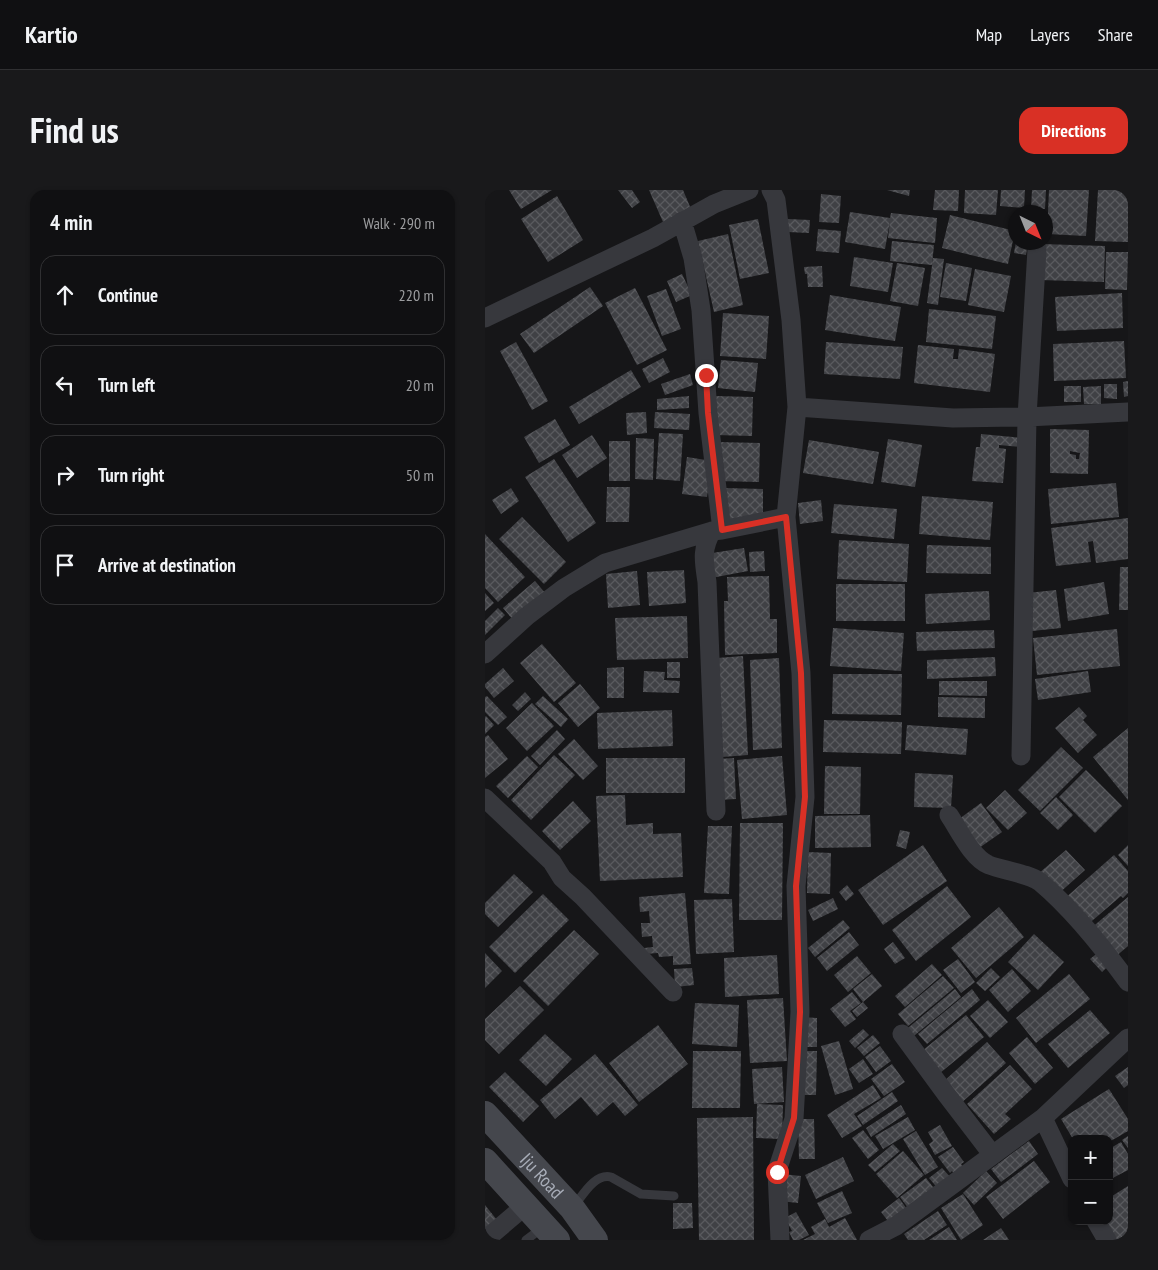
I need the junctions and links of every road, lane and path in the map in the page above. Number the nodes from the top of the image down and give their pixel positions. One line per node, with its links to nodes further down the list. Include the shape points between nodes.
1 (749, 190): 3 (street)
2 (771, 190): 7 (street, via 776,200 791,320)
3 (710, 197): 4 (street)
4 (682, 221): 6 (street); 11 (street, via 693,258 701,310)
5 (1037, 250): 9 (street)
6 (485, 318)
7 (797, 407): 9 (street, via 953,418); 10 (street)
8 (1128, 412): 9 (street)
9 (1027, 417): 13 (street)
10 (786, 517): 11 (street); 34 (street, via 801,673 805,797 796,886 799,1022 794,1118 777,1172)
11 (717, 530): 12 (street, via 605,563 527,616); 15 (street, via 705,543 703,558 707,582)
12 (485, 654)
13 (1021, 756)
14 (485, 798): 18 (street, via 552,862 561,878)
15 (716, 811)
16 (949, 815): 17 (street, via 978,858 1038,880 1107,954)
17 (1128, 982)
18 (673, 992)
19 (902, 1034): 23 (street)
20 (1128, 1038): 22 (street)
21 (485, 1114): 28 (main road, Iju Road)
22 (1043, 1118): 23 (street); 25 (street)
23 (992, 1154): 30 (street)
24 (485, 1161): 27 (main road, Iju Road)
25 (1068, 1171)
26 (674, 1196): 28 (lane, via 641,1194 606,1176 596,1181)
27 (526, 1205): 31 (street); 32 (main road, Iju Road)
28 (572, 1208): 33 (main road, Iju Road)
29 (1098, 1225): 36 (street)
30 (899, 1233): 35 (street)
31 (495, 1235)
32 (543, 1235)
33 (595, 1240)
34 (780, 1240)
35 (869, 1240)
36 (1107, 1240)

